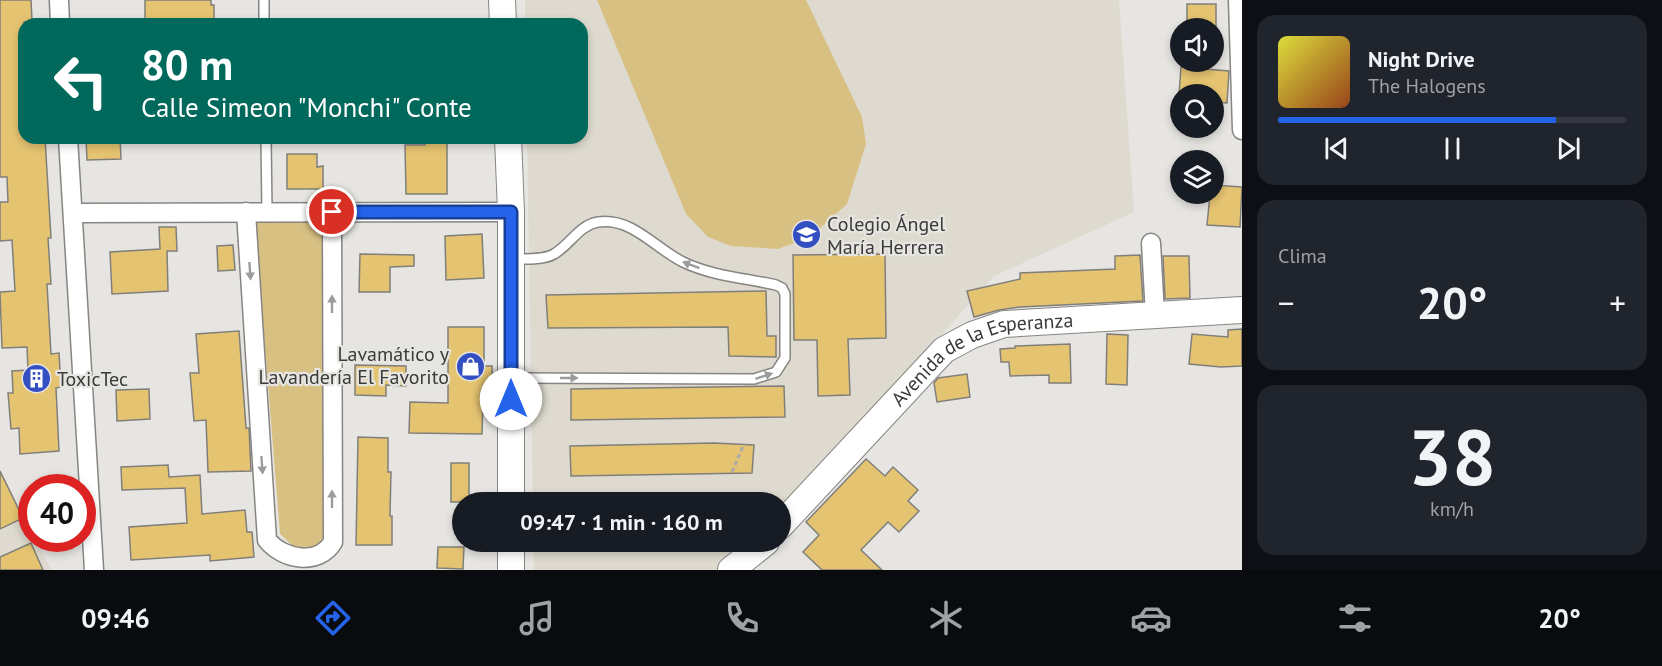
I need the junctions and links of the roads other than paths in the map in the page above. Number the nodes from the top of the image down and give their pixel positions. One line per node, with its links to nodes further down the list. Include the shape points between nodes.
1 (59, 0): 5 (street)
2 (264, 0): 6 (lane)
3 (502, 0): 7 (street)
4 (1238, 0): 8 (street)
5 (60, 18)
6 (264, 18)
7 (503, 18)
8 (1242, 130)
9 (68, 144): 16 (street)
10 (266, 144): 13 (lane)
11 (508, 144): 15 (street)
12 (246, 212): 13 (street); 14 (street, one-way to 14, via 267,540 288,555 309,557 326,551 333,542); 16 (street)
13 (267, 212): 14 (street)
14 (332, 212): 15 (street)
15 (511, 212): 18 (street)
16 (74, 213): 26 (street)
17 (1151, 243): 20 (street)
18 (511, 259): 21 (street); 21 (lane, one-way to 18, via 754,379 776,372 785,358 782,288 682,262 625,226 598,222 580,231 552,255)
19 (1242, 310): 20 (street, Avenida de la Esperanza)
20 (1155, 315): 23 (street, Avenida de la Esperanza, via 1004,324 944,350)
21 (511, 378): 22 (street)
22 (511, 492)
23 (791, 514)
24 (511, 552): 27 (street)
25 (754, 552): 28 (street)
26 (94, 570)
27 (511, 570)
28 (731, 570)

